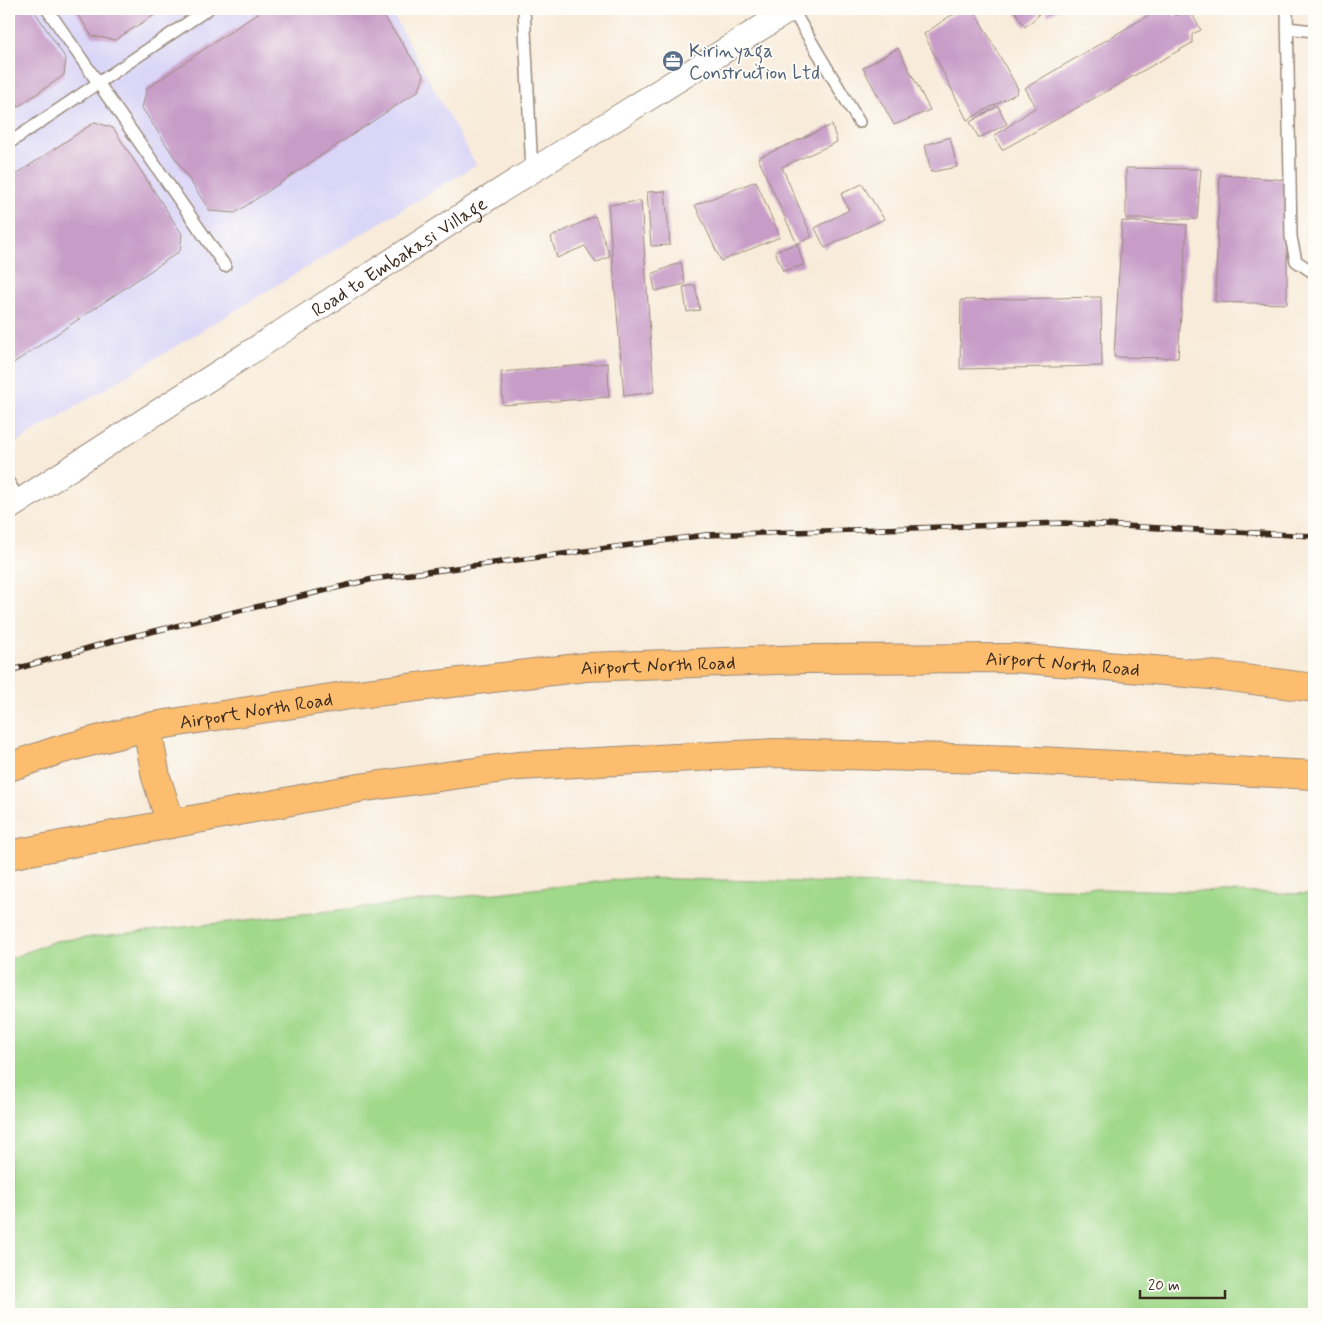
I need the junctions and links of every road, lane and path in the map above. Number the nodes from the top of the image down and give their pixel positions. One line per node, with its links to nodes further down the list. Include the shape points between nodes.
1 (47, 9): 8 (lane)
2 (208, 9): 8 (lane)
3 (524, 9): 11 (lane)
4 (791, 9): 9 (lane); 11 (street, Road to Embakasi Village)
5 (1287, 9): 6 (lane)
6 (1287, 28): 7 (lane); 13 (lane, via 1291,237 1296,261)
7 (1314, 31)
8 (97, 84): 10 (lane); 12 (lane)
9 (859, 122)
10 (9, 142)
11 (532, 172): 14 (street, Road to Embakasi Village)
12 (225, 266)
13 (1314, 274)
14 (13, 497)
15 (1314, 688): 16 (main road, Airport North Road, via 1222,676 1014,658 805,659 586,667 350,695)
16 (147, 727): 17 (main road, Airport North Road); 19 (main road, via 156,777)
17 (9, 767)
18 (1314, 775): 19 (main road, via 1028,760 775,753 518,766 359,788)
19 (171, 824): 20 (main road)
20 (9, 856)

